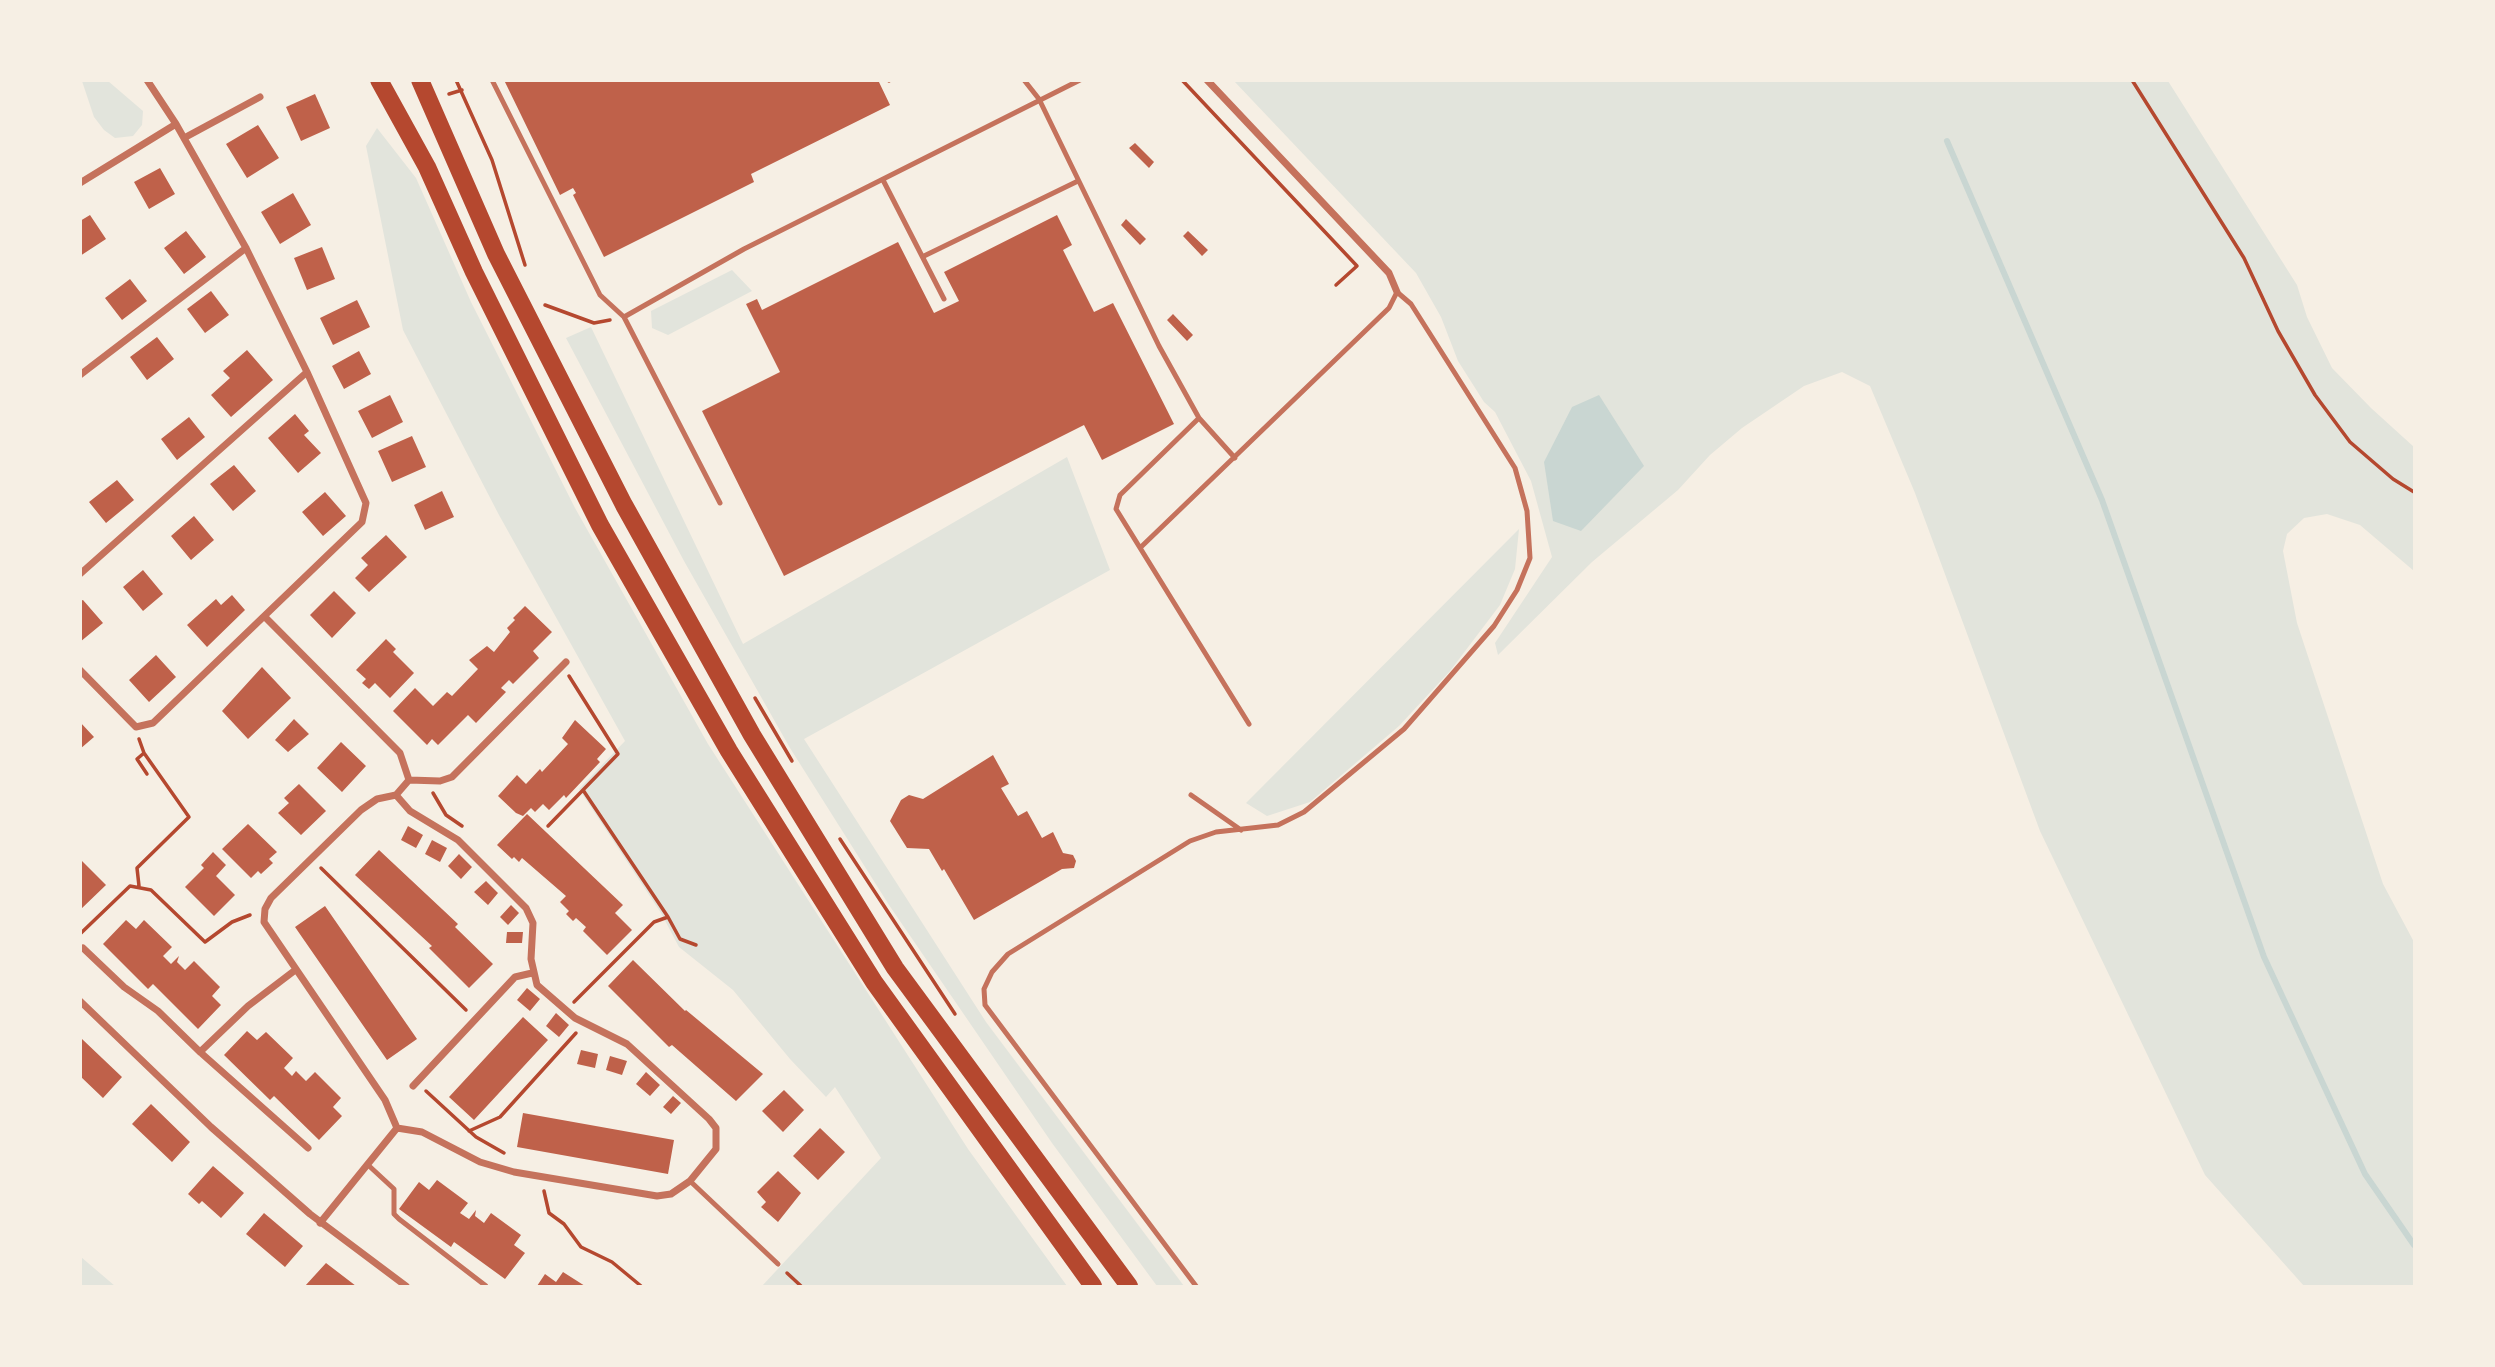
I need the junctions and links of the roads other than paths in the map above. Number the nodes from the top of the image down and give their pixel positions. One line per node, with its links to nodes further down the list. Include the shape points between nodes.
1 (147, 80): 10 (street)
2 (379, 80): 49 (main road, via 427,167 600,525 729,751 874,982)
3 (421, 80): 50 (main road, via 496,254 624,505 752,735 895,968)
4 (492, 80): 19 (lane, via 600,295)
5 (1024, 80): 9 (lane)
6 (1080, 80): 9 (lane)
7 (1207, 80): 17 (street, via 1389,273)
8 (261, 97): 11 (street)
9 (1039, 100): 12 (lane); 13 (lane)
10 (176, 124): 11 (street); 14 (street)
11 (184, 138): 15 (street)
12 (883, 180): 16 (lane); 19 (lane, via 744,249)
13 (1078, 181): 16 (lane); 22 (lane, via 1158,346)
14 (80, 183)
15 (246, 248): 20 (street); 21 (street)
16 (924, 256): 18 (lane)
17 (1397, 292): 23 (lane, via 1389,308); 34 (lane, via 1411,304 1515,468 1528,511 1530,558 1494,626 1404,729 1304,812 1278,825)
18 (944, 299)
19 (624, 317): 24 (lane)
20 (307, 372): 26 (street); 27 (street, via 366,503 362,522)
21 (80, 375)
22 (1199, 418): 23 (lane); 25 (lane, via 1116,502)
23 (1235, 458): 25 (lane)
24 (720, 503)
25 (1141, 547): 30 (lane)
26 (80, 574)
27 (266, 618): 29 (street, via 153,723 136,727); 31 (street, via 400,753)
28 (565, 664): 31 (street, via 452,777)
29 (80, 670)
30 (1249, 724)
31 (409, 780): 32 (street)
32 (396, 795): 36 (street, via 377,799 361,810 271,898 264,922); 37 (street, via 410,811 458,840 531,915)
33 (1191, 795): 34 (lane)
34 (1241, 830): 51 (lane, via 1190,841 1007,954 984,989 985,1005)
35 (83, 948): 39 (street)
36 (295, 971): 39 (street, via 248,1006); 41 (street, via 385,1100)
37 (532, 973): 40 (street, via 515,976); 44 (street, via 537,985 584,1024 627,1044 716,1128 716,1149)
38 (80, 1000): 45 (street, via 211,1127)
39 (200, 1052): 42 (street)
40 (413, 1086)
41 (397, 1128): 43 (street); 44 (street, via 422,1132 514,1172 657,1196 671,1194)
42 (308, 1148)
43 (367, 1164): 45 (street); 48 (lane, via 394,1189 398,1219)
44 (690, 1181): 46 (lane)
45 (320, 1223): 47 (street)
46 (778, 1264)
47 (406, 1286)
48 (486, 1286)
49 (1093, 1286)
50 (1129, 1286)
51 (1196, 1286)

